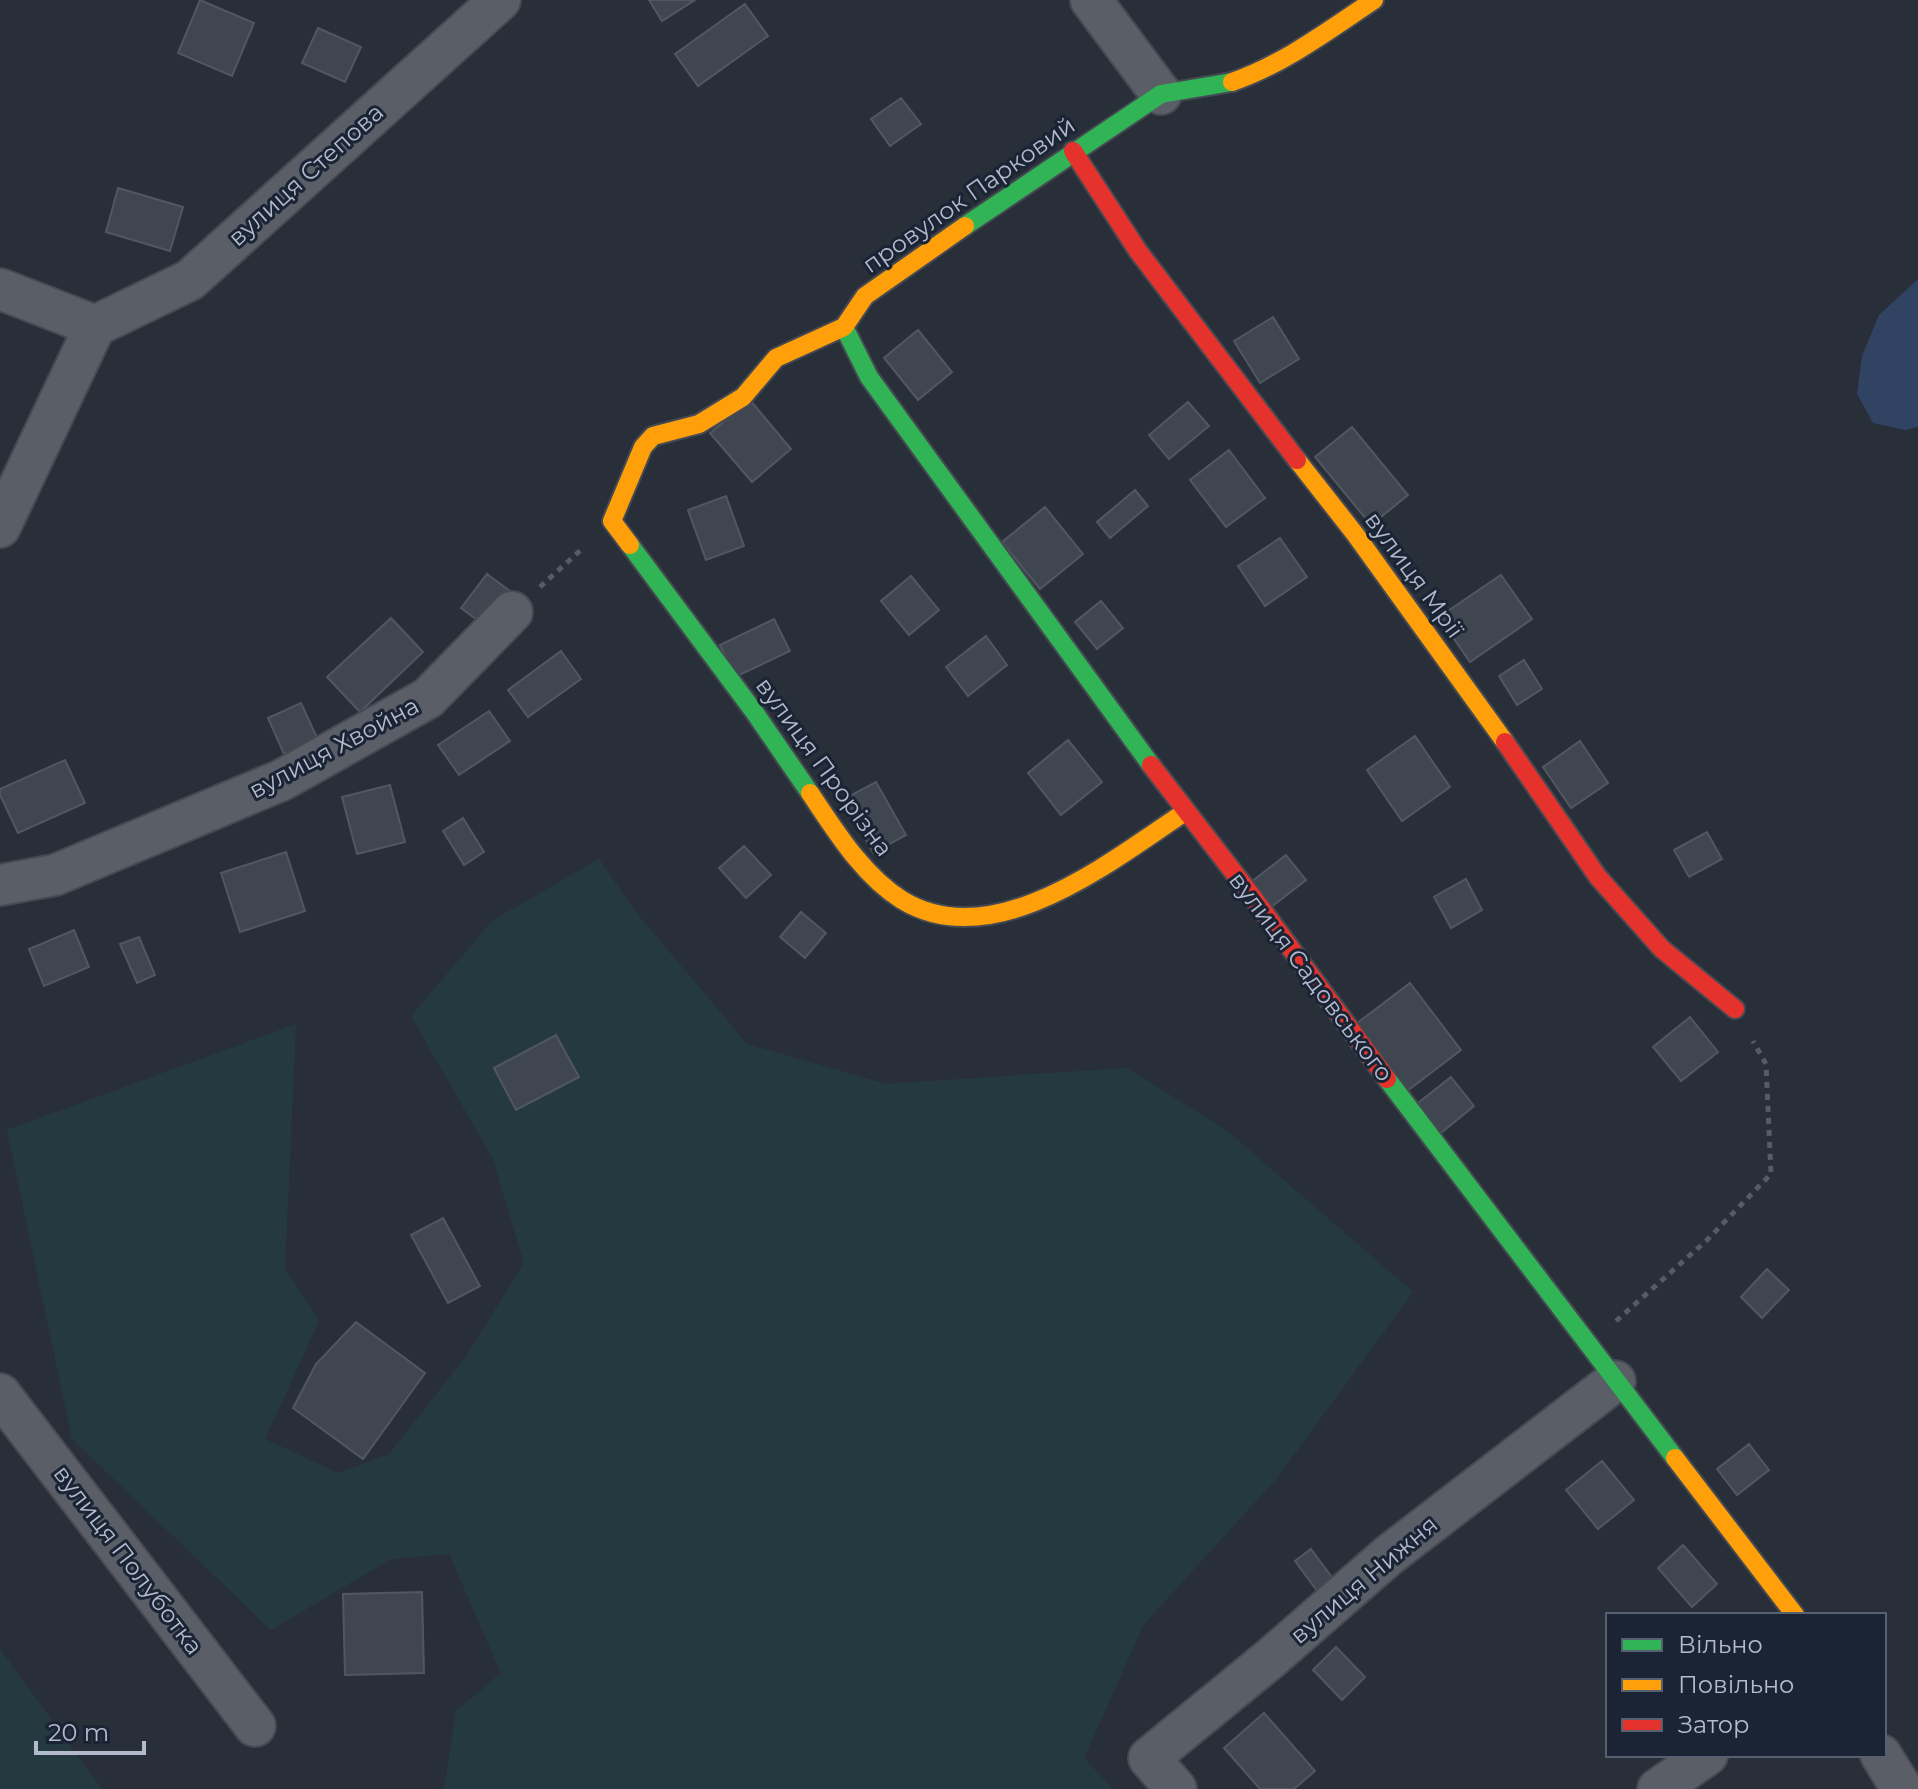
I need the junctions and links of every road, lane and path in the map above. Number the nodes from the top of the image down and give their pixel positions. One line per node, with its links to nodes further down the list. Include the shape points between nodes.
1 (500, 0): 7 (street, вулиця Степова, via 190,280)
2 (1091, 0): 4 (street)
3 (1374, 0): 4 (street, провулок Парковий, via 1252,75)
4 (1161, 94): 5 (street, провулок Парковий)
5 (1073, 151): 8 (street, провулок Парковий, via 865,296); 14 (street, вулиця Мрії, via 1147,263 1355,534 1598,877 1662,949)
6 (0, 289): 7 (street)
7 (95, 326): 10 (street)
8 (844, 327): 9 (street, via 776,358 743,397 699,424 653,436 643,447); 12 (street, вулиця Садовського, via 869,377)
9 (612, 521): 11 (path); 12 (street, вулиця Прорізна, via 863,866 900,899 937,914 970,918 1032,903)
10 (0, 527)
11 (512, 612): 13 (street, вулиця Хвойна, via 428,698 282,780 55,875)
12 (1185, 812): 15 (street, вулиця Садовського)
13 (0, 885)
14 (1735, 1009): 15 (path, via 1766,1064 1771,1174 1706,1241)
15 (1588, 1345): 16 (street, вулиця Садовського)
16 (1615, 1381): 18 (street, вулиця Садовського); 22 (street, вулиця Нижня, via 1389,1555 1149,1758)
17 (0, 1394): 19 (street, вулиця Полуботка)
18 (1793, 1613)
19 (255, 1726)
20 (1704, 1757): 23 (street)
21 (1882, 1757): 24 (street)
22 (1176, 1789)
23 (1658, 1789)
24 (1902, 1789)

